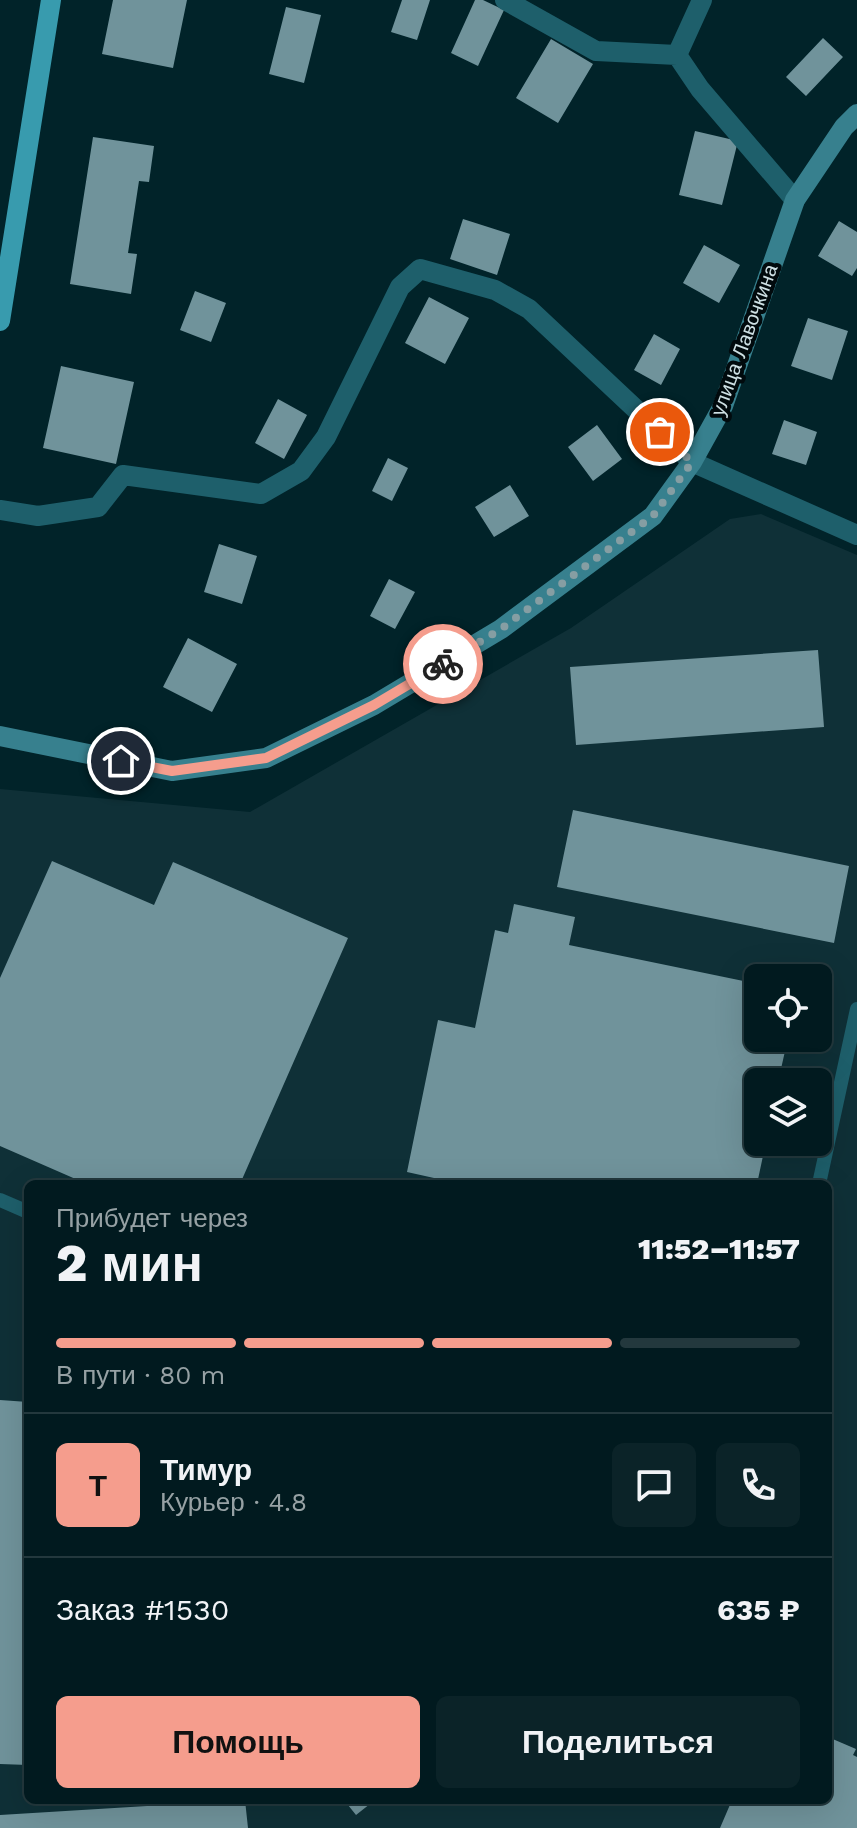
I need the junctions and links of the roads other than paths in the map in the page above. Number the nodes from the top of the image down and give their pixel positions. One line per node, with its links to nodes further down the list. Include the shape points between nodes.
1 (51, 0): 7 (main road)
2 (505, 0): 4 (street, via 596,51)
3 (702, 0): 4 (street)
4 (677, 55): 6 (street)
5 (857, 114): 6 (main road, улица Лавочкина)
6 (795, 200): 8 (main road, улица Лавочкина, via 723,406)
7 (0, 321)
8 (692, 462): 9 (street, via 529,309 495,290 420,269 400,287 326,437 301,471 275,486 261,494 123,475 98,507 38,516); 10 (street); 11 (main road, улица Лавочкина, via 653,516 501,629 374,705 266,758 172,771)
9 (0, 510)
10 (857, 535)
11 (0, 736)
12 (857, 1009): 13 (lane)
13 (820, 1180)
14 (0, 1200): 15 (lane)
15 (24, 1210)

